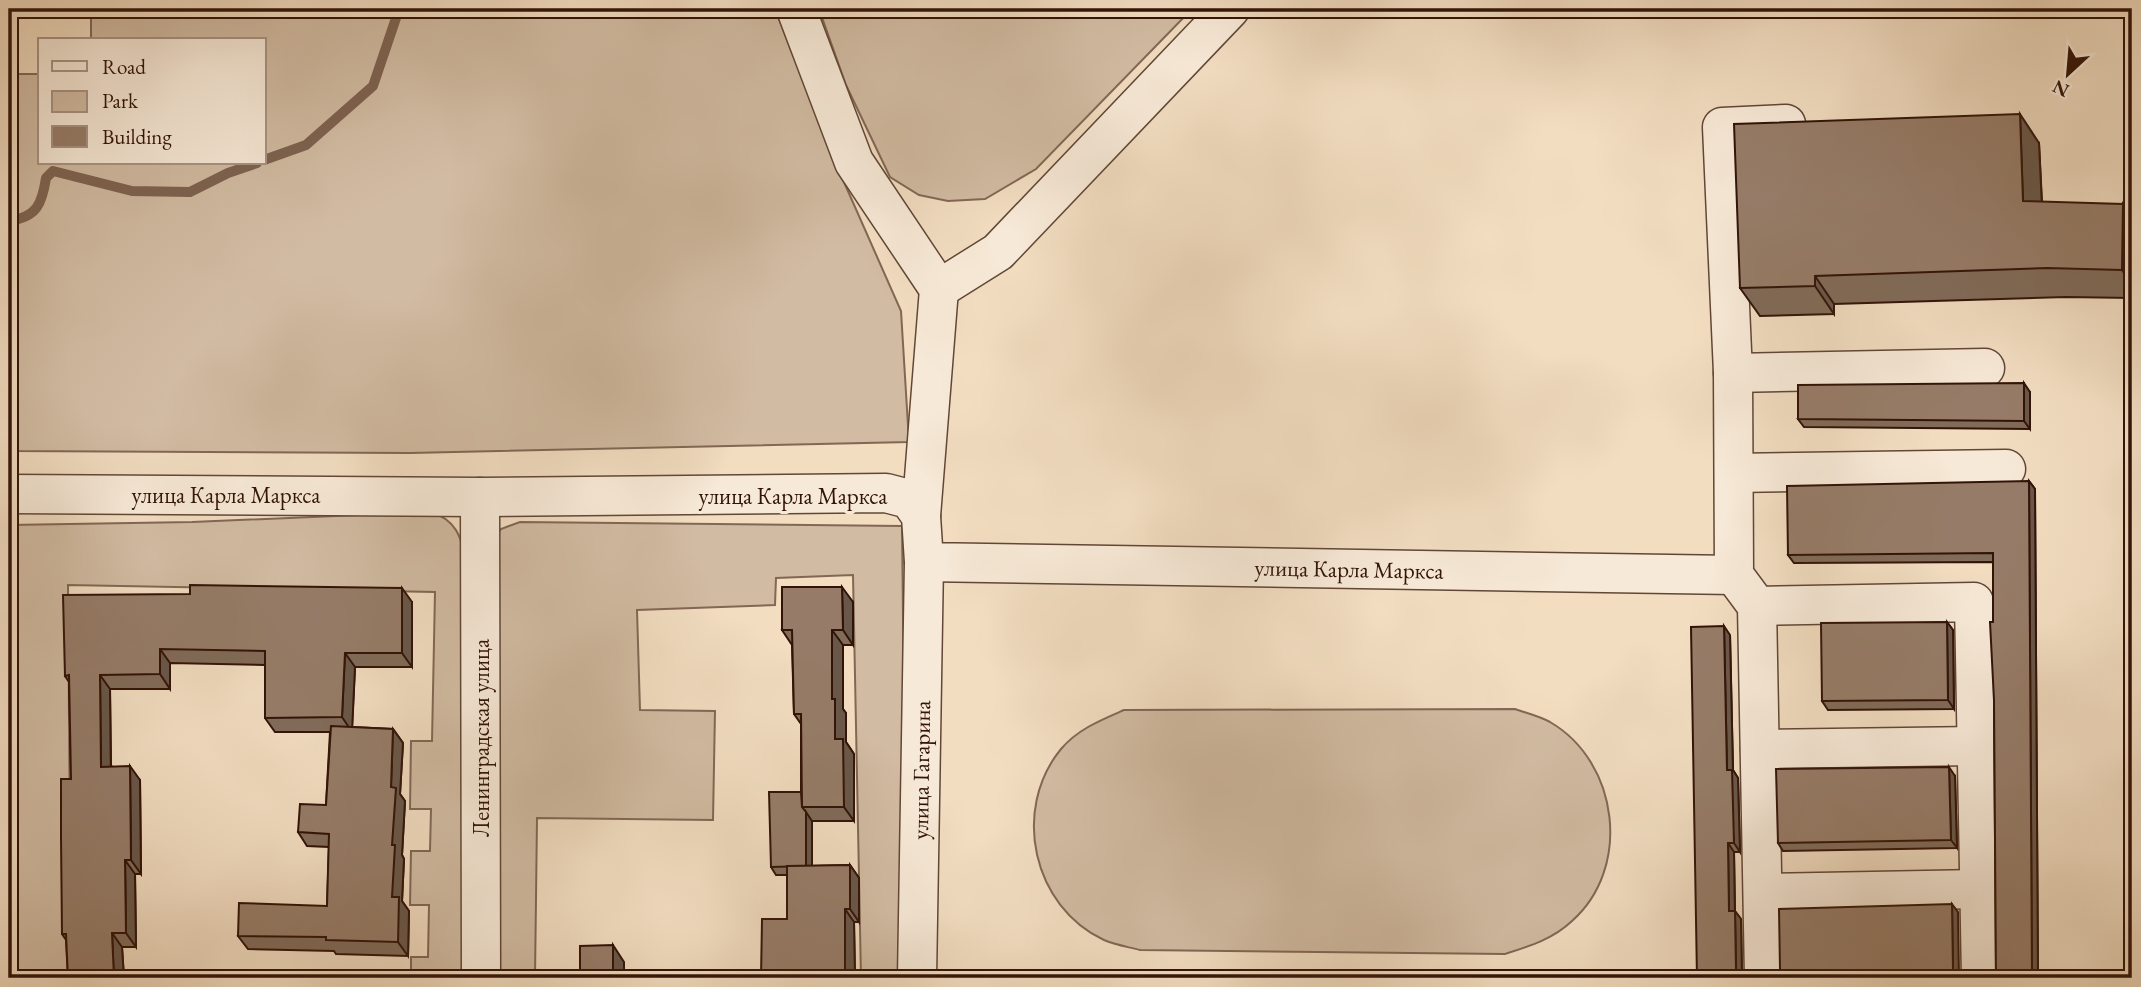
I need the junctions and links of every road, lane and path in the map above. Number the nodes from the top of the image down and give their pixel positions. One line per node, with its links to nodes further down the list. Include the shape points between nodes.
1 (796, 9): 4 (street, via 854,162)
2 (1230, 9): 4 (street, via 998,252)
3 (1819, 123): 6 (street, via 1722,127)
4 (939, 289): 11 (street)
5 (1985, 368): 6 (street)
6 (1733, 373): 8 (street)
7 (2006, 469): 8 (street)
8 (1734, 472): 13 (street)
9 (9, 494): 10 (street, улица Карла Маркса)
10 (481, 497): 11 (street, улица Карла Маркса, via 886,493 909,499); 19 (street, Ленинградская улица)
11 (921, 516): 12 (street)
12 (924, 562): 13 (street, улица Карла Маркса); 20 (street, улица Гагарина)
13 (1734, 575): 14 (street)
14 (1757, 606): 15 (street, via 1974,602); 16 (street)
15 (1976, 746): 16 (street); 17 (street)
16 (1760, 749): 18 (street)
17 (1979, 889): 18 (street); 22 (street)
18 (1763, 893): 21 (street)
19 (481, 978)
20 (917, 978)
21 (1764, 978)
22 (1981, 978)

